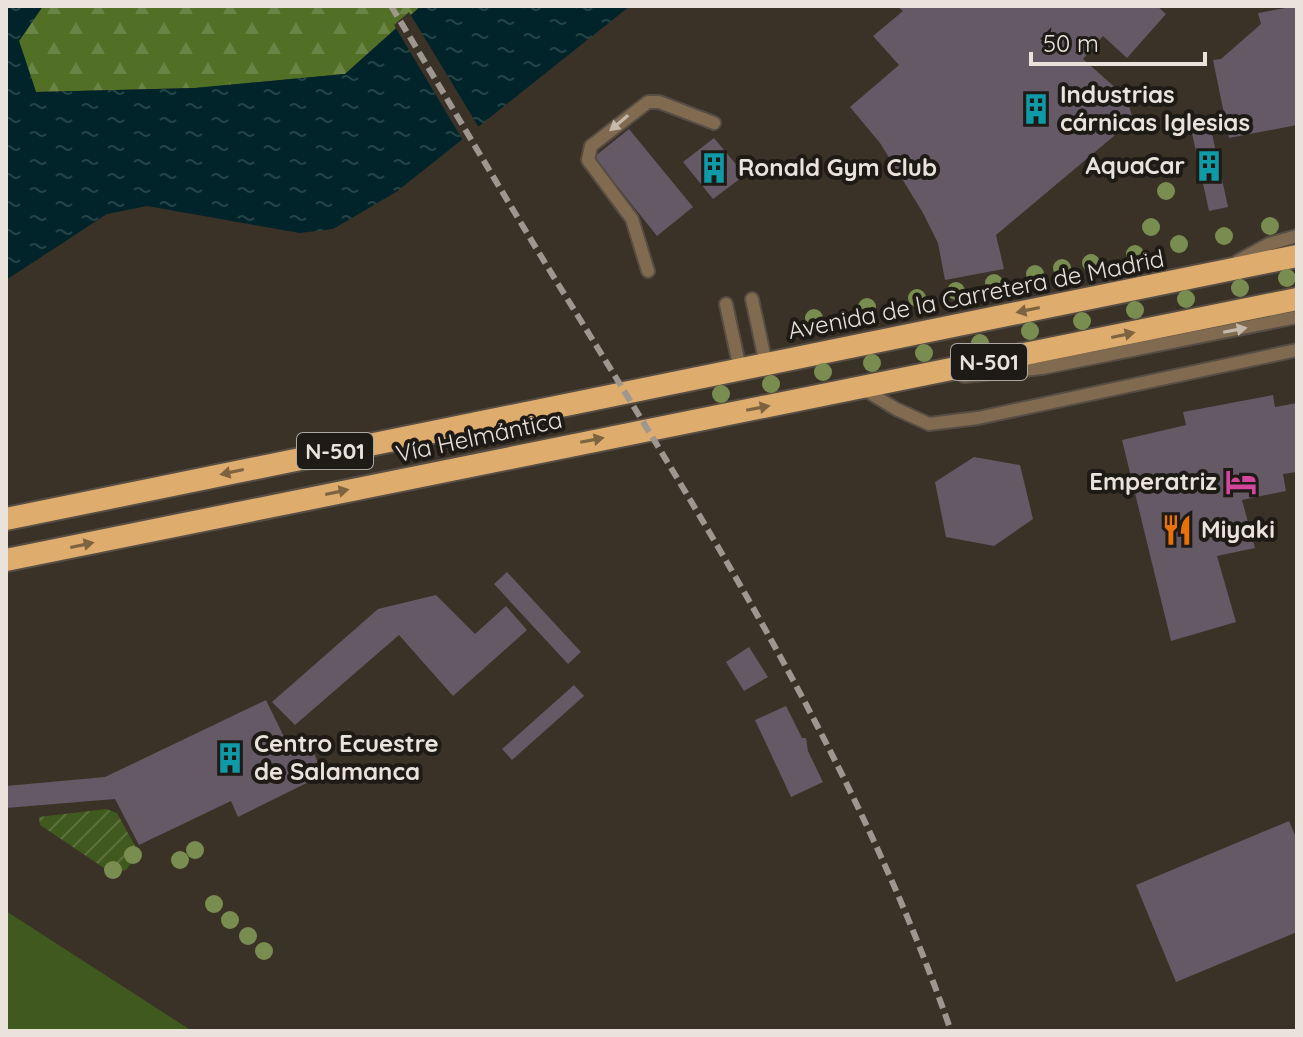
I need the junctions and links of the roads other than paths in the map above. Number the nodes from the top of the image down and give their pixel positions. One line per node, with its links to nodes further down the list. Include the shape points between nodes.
1 (714, 123): 4 (lane, one-way to 4, via 648,102 591,146 588,160 632,219)
2 (1297, 236): 5 (lane, via 1269,244)
3 (1297, 256): 5 (highway, Avenida de la Carretera de Madrid / N-501)
4 (648, 271)
5 (1214, 274): 11 (highway, Avenida de la Carretera de Madrid / N-501, one-way to 11)
6 (752, 299): 11 (lane)
7 (1297, 299): 14 (highway, N-501, one-way to 7)
8 (726, 304): 12 (lane)
9 (1297, 317): 14 (lane, one-way to 9, via 1042,368)
10 (1297, 350): 14 (lane, via 929,424 896,409)
11 (766, 364): 12 (highway, Avenida de la Carretera de Madrid / N-501)
12 (740, 369): 13 (highway, Avenida de la Carretera de Madrid / N-501)
13 (665, 383): 15 (highway, Vía Helmántica / N-501, one-way to 15)
14 (872, 386): 16 (highway, Vía Helmántica / N-501, one-way to 14)
15 (6, 519)
16 (6, 560)

